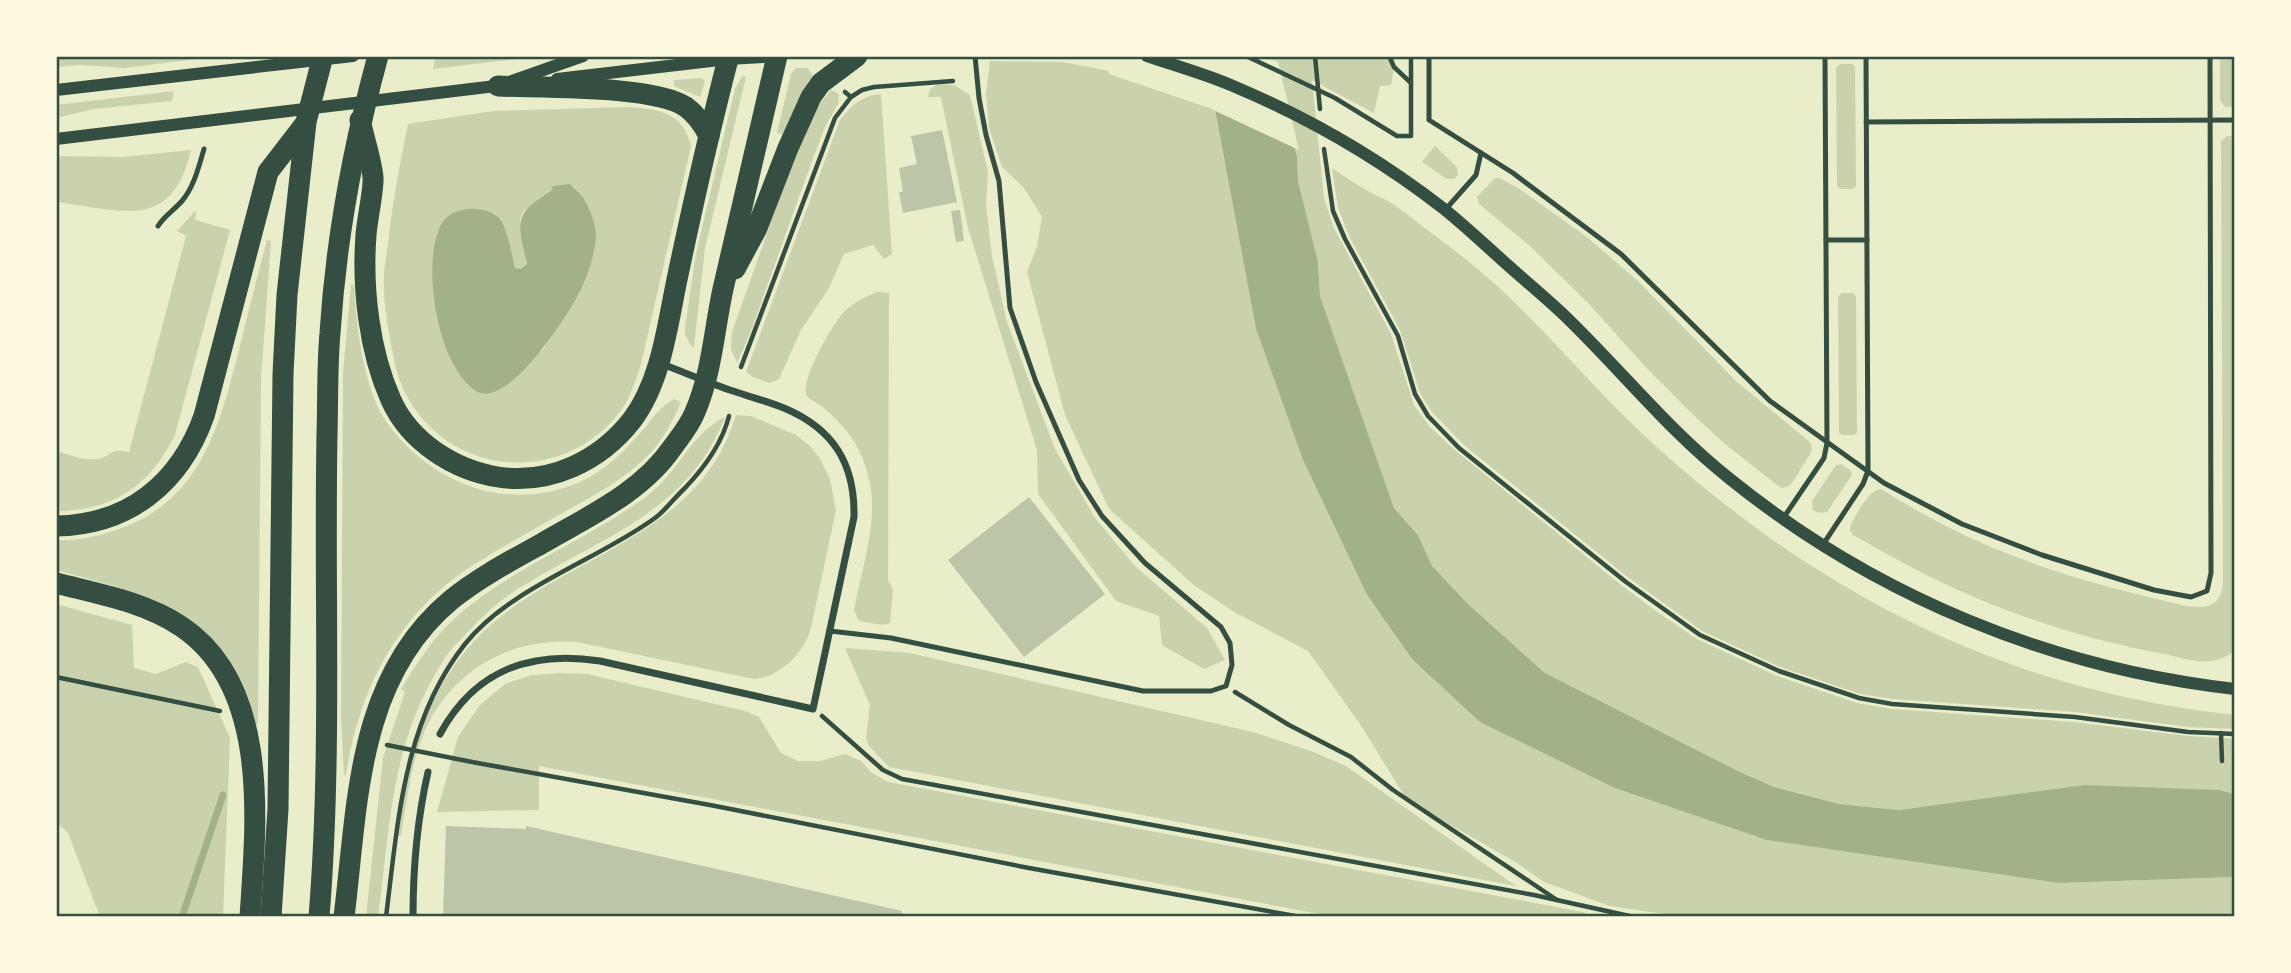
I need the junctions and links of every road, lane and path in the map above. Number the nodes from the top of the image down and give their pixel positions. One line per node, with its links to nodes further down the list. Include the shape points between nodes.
1 (323, 56): 29 (highway)
2 (353, 56): 23 (street)
3 (378, 56): 26 (highway)
4 (583, 56): 21 (street)
5 (777, 56): 6 (street); 18 (street); 40 (highway)
6 (785, 56)
7 (857, 56): 40 (highway, via 821,83 811,97 757,228)
8 (975, 56): 53 (lane, via 986,135 999,181 1010,308 1036,382 1079,480 1102,516 1145,563 1221,627 1230,643 1232,665)
9 (1147, 56): 36 (street, via 1233,86 1330,134)
10 (1246, 56): 20 (path, via 1335,98 1397,136 1411,136)
11 (1315, 56): 25 (path)
12 (1389, 56): 20 (path)
13 (1411, 56): 20 (path)
14 (1429, 56): 35 (lane, via 1429,120)
15 (1825, 56): 38 (lane)
16 (1866, 56): 30 (lane)
17 (2210, 56): 27 (lane)
18 (730, 57): 21 (street); 31 (highway)
19 (953, 81): 24 (path, via 874,87)
20 (1411, 84)
21 (498, 86): 31 (highway, via 638,92 664,98 684,106); 32 (street)
22 (835, 86): 24 (path)
23 (56, 90)
24 (851, 97): 42 (path, via 835,118)
25 (1321, 116)
26 (360, 120): 41 (highway, via 373,179 366,238 367,289 380,372 392,403 433,451 478,474 518,480 565,470 587,461 616,438 645,398); 67 (highway, via 337,257 330,334 324,850)
27 (2210, 120): 28 (lane); 30 (lane); 46 (lane, via 2211,573 2207,591 2191,597 2154,590 2042,555 1962,524)
28 (2235, 120)
29 (306, 122): 48 (highway, via 268,172 204,416 192,444 175,470 143,500 95,523); 66 (highway, via 283,374 278,809)
30 (1866, 122): 39 (lane)
31 (709, 136): 41 (highway)
32 (56, 139)
33 (1323, 141): 57 (path, via 1333,211 1398,335 1415,394 1428,416 1459,448 1700,635 1779,671 1859,698)
34 (204, 149): 37 (lane, via 182,202)
35 (1482, 153): 36 (lane, via 1476,175); 45 (lane, via 1621,254 1770,401)
36 (1446, 210): 47 (street, via 1565,317 1698,453)
37 (158, 226)
38 (1826, 240): 39 (lane); 45 (lane)
39 (1867, 240): 46 (lane)
40 (722, 293): 43 (highway)
41 (658, 362): 43 (street)
42 (741, 368)
43 (706, 381): 51 (street, via 784,408 813,424 844,460 851,478 854,517); 68 (highway, via 694,415 670,451 641,482 476,582 429,621 404,654 382,696 366,747)
44 (729, 416): 69 (path, via 704,468 657,516 489,619 442,676 422,719 405,779)
45 (1827, 443): 46 (lane); 47 (lane, via 1824,458)
46 (1867, 471): 49 (lane)
47 (1782, 519): 49 (street)
48 (56, 526)
49 (1822, 546): 54 (street, via 1924,602 2038,648 2154,677)
50 (56, 583): 65 (highway, via 139,605 182,627 224,673 245,721 251,758)
51 (830, 631): 53 (lane, via 891,638 1143,691 1211,691); 56 (street)
52 (56, 677): 55 (path)
53 (1226, 686): 63 (path, via 1351,757)
54 (2235, 689)
55 (156, 698)
56 (813, 709): 58 (street, via 600,661 548,658 487,678 455,709); 63 (path, via 883,770 902,779)
57 (2221, 733): 59 (path); 60 (path)
58 (440, 734)
59 (2235, 734)
60 (2222, 761)
61 (472, 762): 71 (path)
62 (428, 772): 70 (street, via 417,829)
63 (1560, 901): 64 (path)
64 (1613, 915): 72 (path)
65 (250, 917)
66 (271, 917)
67 (319, 917)
68 (344, 917)
69 (386, 917)
70 (413, 917)
71 (1301, 917)
72 (1634, 917)

